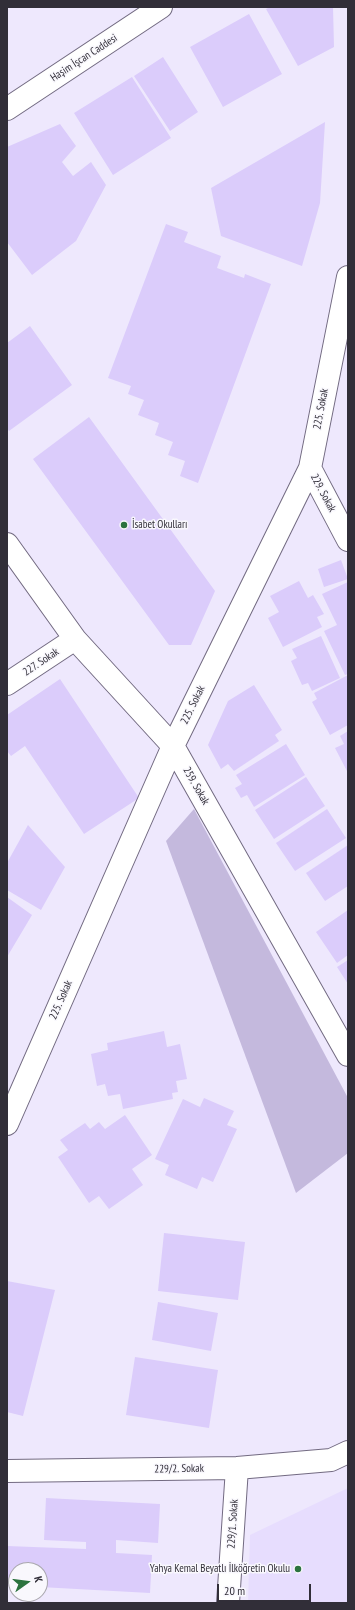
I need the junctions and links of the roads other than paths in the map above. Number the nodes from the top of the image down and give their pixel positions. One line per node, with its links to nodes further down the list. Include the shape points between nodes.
1 (161, 7): 2 (street, Haşim İşcan Caddesi)
2 (7, 109)
3 (348, 277): 4 (street, 225. Sokak)
4 (310, 468): 5 (street, 229. Sokak); 9 (street, 225. Sokak)
5 (348, 540)
6 (7, 544): 7 (street, 259. Sokak)
7 (75, 639): 8 (street, 227. Sokak); 9 (street, 259. Sokak)
8 (7, 684)
9 (173, 746): 10 (street, 259. Sokak); 11 (street, 225. Sokak)
10 (348, 1055)
11 (7, 1124)
12 (348, 1452): 13 (street, 229/2. Sokak, via 331,1460)
13 (237, 1468): 14 (street, 229/2. Sokak); 15 (street, 229/1. Sokak)
14 (7, 1471)
15 (228, 1603)

